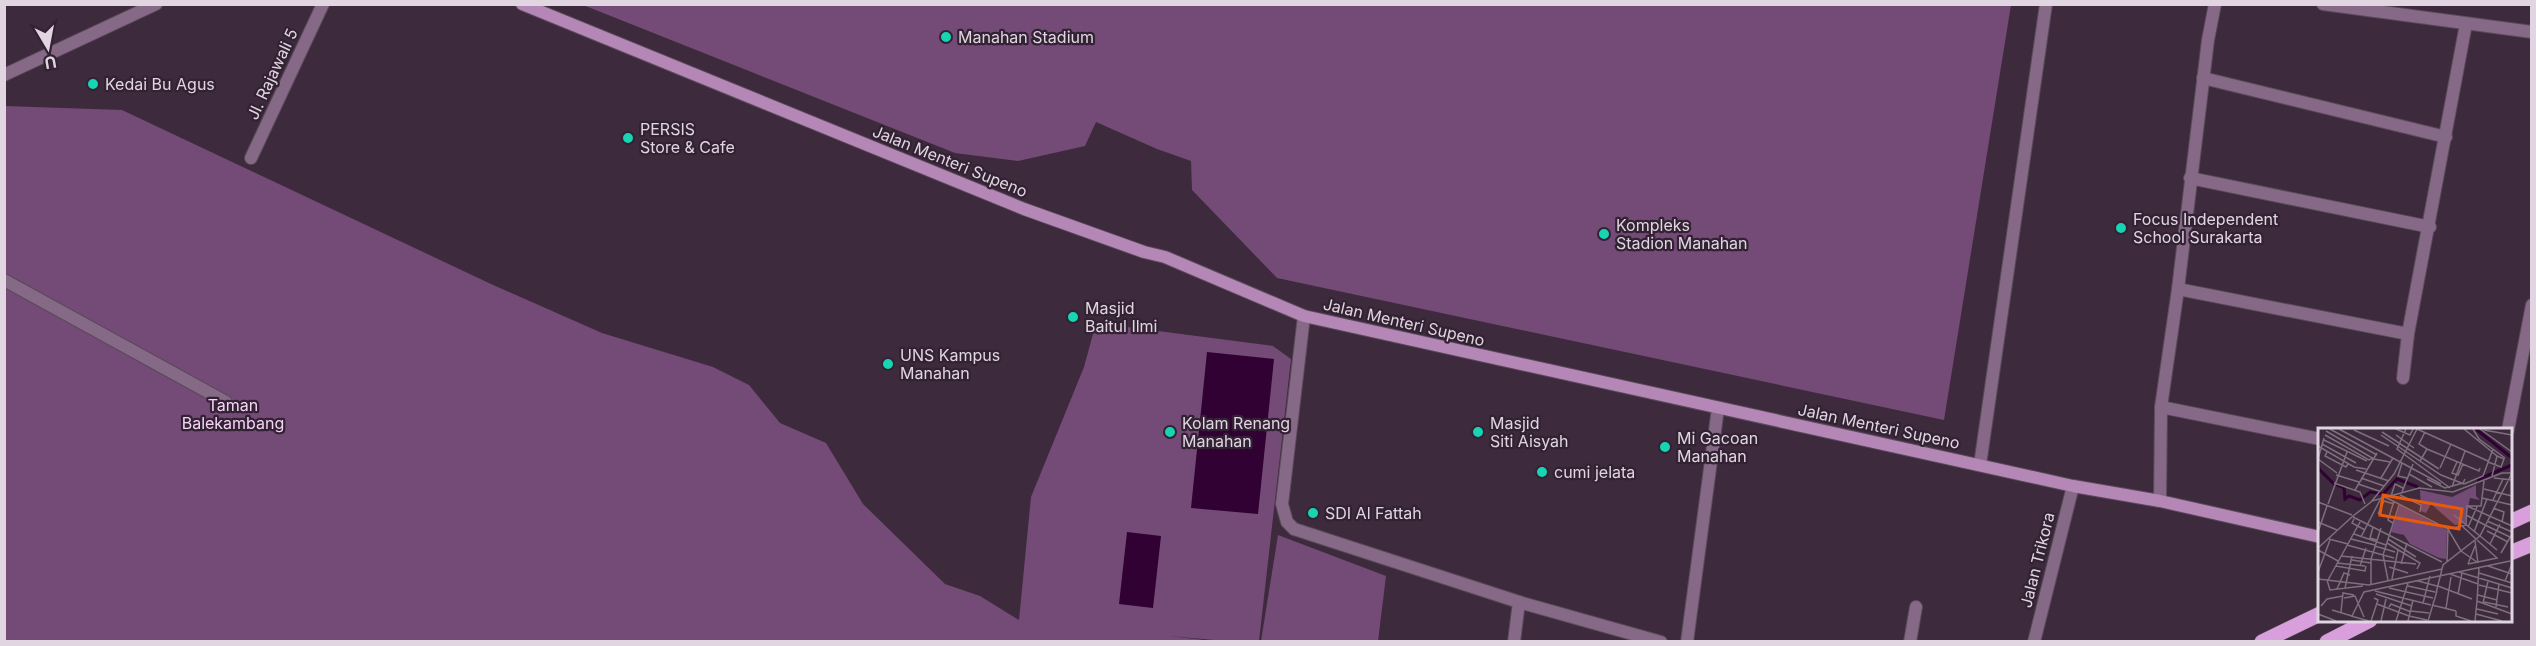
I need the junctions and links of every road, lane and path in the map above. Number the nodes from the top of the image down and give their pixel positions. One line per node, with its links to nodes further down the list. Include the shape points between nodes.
1 (156, 4): 9 (street)
2 (323, 4): 12 (street, Jl. Rajawali 5)
3 (522, 4): 18 (main road, Jalan Menteri Supeno, via 1024,209 1165,257)
4 (2046, 4): 26 (street)
5 (2215, 4): 10 (street)
6 (2324, 4): 7 (street)
7 (2466, 24): 8 (street); 11 (street)
8 (2532, 32)
9 (4, 75)
10 (2203, 78): 11 (street); 13 (street)
11 (2446, 137): 14 (street)
12 (251, 158)
13 (2190, 178): 14 (street); 16 (street)
14 (2430, 227): 19 (street)
15 (4, 280): 21 (street)
16 (2178, 289): 19 (street); 22 (street)
17 (2532, 305): 24 (street)
18 (1304, 316): 23 (main road, Jalan Menteri Supeno); 34 (street, via 1282,504 1287,522 1302,533)
19 (2408, 334): 20 (street)
20 (2403, 378)
21 (226, 402)
22 (2161, 407): 25 (street); 28 (street)
23 (1718, 408): 26 (main road, Jalan Menteri Supeno); 40 (street)
24 (2508, 428)
25 (2318, 439)
26 (1980, 465): 27 (main road, Jalan Menteri Supeno)
27 (2073, 486): 28 (main road, Jalan Menteri Supeno); 42 (street, Jalan Trikora)
28 (2160, 501): 31 (main road, Jalan Menteri Supeno)
29 (2532, 512): 30 (main road)
30 (2512, 522)
31 (2318, 537)
32 (2532, 543): 33 (main road)
33 (2512, 553)
34 (1519, 603): 38 (street); 39 (street)
35 (1917, 607): 41 (street)
36 (2318, 615): 43 (main road)
37 (2368, 622): 44 (main road)
38 (1656, 641)
39 (1514, 642)
40 (1687, 642)
41 (1910, 642)
42 (2034, 642)
43 (2262, 642)
44 (2327, 642)

